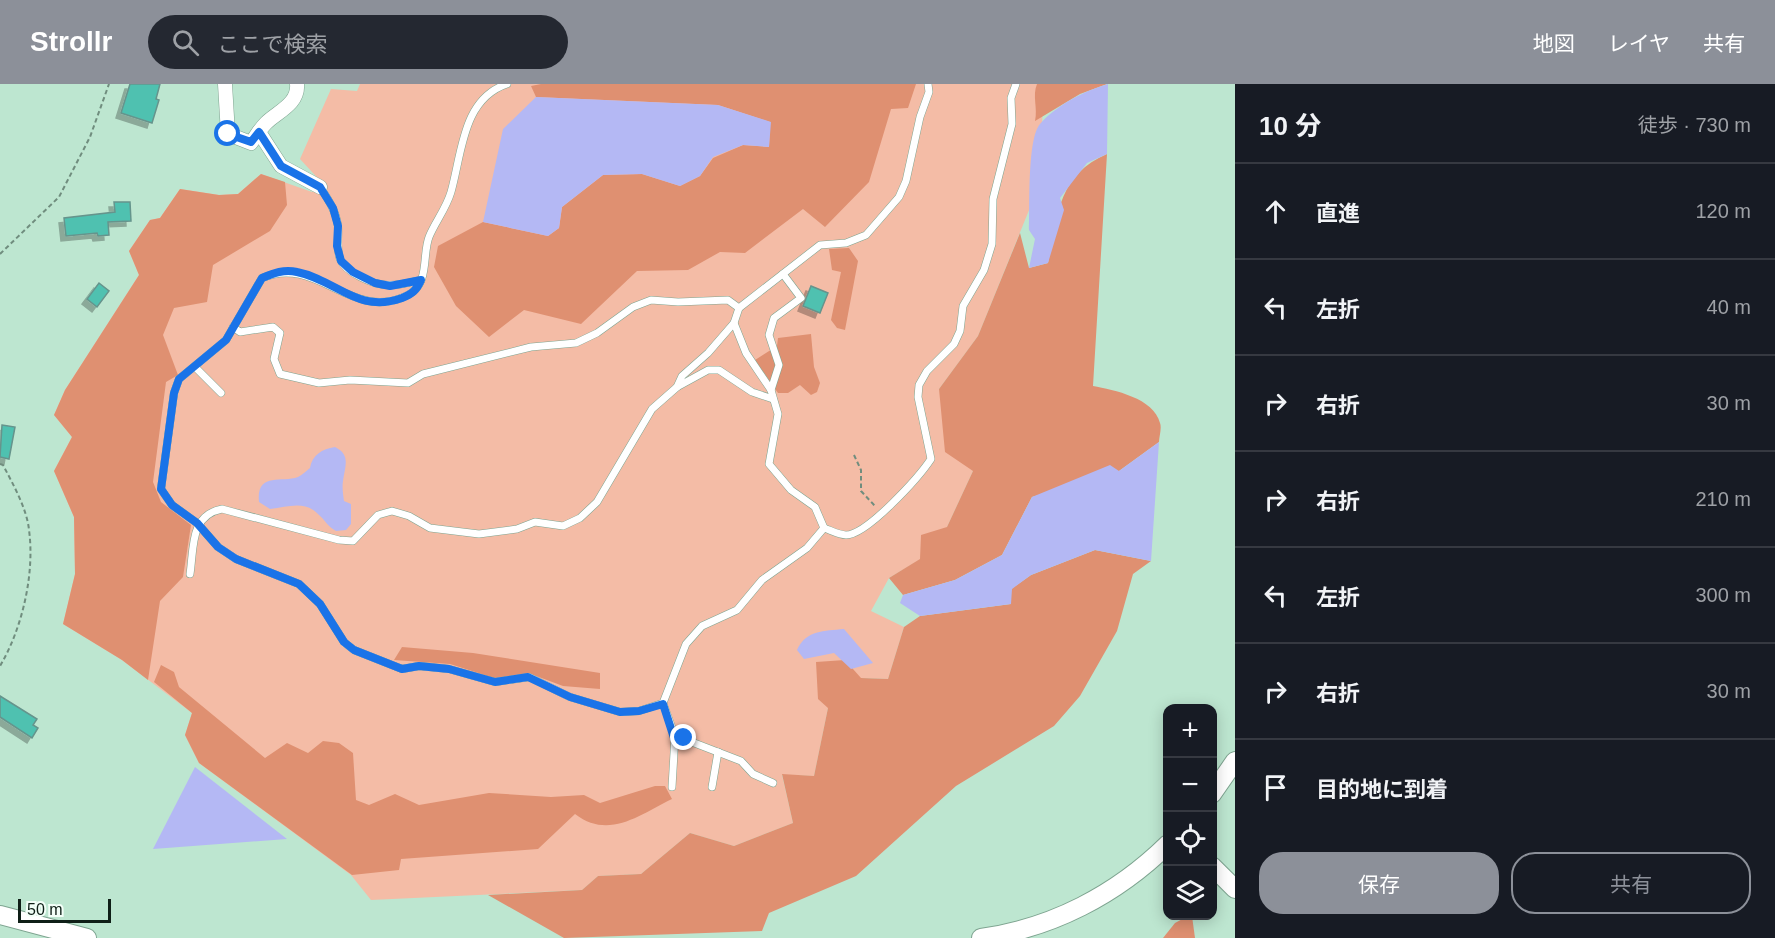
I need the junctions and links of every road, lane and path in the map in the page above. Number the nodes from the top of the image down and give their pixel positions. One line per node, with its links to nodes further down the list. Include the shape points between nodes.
1 (109, 84): 9 (path, via 90,137 59,197)
2 (225, 84): 7 (street, via 228,134 251,142)
3 (297, 84): 7 (street, via 298,90 288,107)
4 (507, 84): 11 (lane, via 486,96 468,123 451,194 428,238)
5 (928, 84): 10 (lane, via 899,197 866,235 846,243 820,245)
6 (1016, 84): 22 (lane, via 1011,98 1012,124 993,199 990,253 963,306 954,344 927,371 919,385 931,459)
7 (259, 132): 8 (street, via 281,166)
8 (320, 187): 11 (lane, via 335,217 341,261 375,283 390,286)
9 (0, 254)
10 (783, 274): 12 (lane); 17 (lane, via 801,298 774,318 770,335 778,365)
11 (421, 280): 14 (lane, via 410,295 379,303 360,300 298,272 272,273 256,285)
12 (739, 309): 13 (lane); 14 (lane, via 728,300 651,300 576,343 531,347 423,374 408,383 319,383 280,374 274,359 280,333 273,327 240,332)
13 (734, 323): 16 (lane, via 682,376); 17 (lane, via 746,353)
14 (233, 327): 15 (lane, via 226,340)
15 (195, 367): 18 (lane); 23 (lane, via 179,379 174,393 161,489 172,505)
16 (677, 387): 19 (lane, via 708,370 719,370 752,392); 23 (lane, via 652,410 597,502 580,518 563,526 535,522 517,529 479,534 430,528 392,512 378,515 352,541 222,508 210,511)
17 (771, 390): 19 (lane)
18 (221, 393)
19 (773, 399): 24 (lane, via 777,414 769,464 791,490 815,507)
20 (855, 455): 22 (path, via 861,470 861,491)
21 (0, 464): 26 (path, via 14,487 29,529 29,576 12,645)
22 (881, 512): 24 (lane, via 859,532 845,536)
23 (197, 523): 25 (lane); 27 (lane, via 218,547 236,559 299,584 320,604 344,642 354,650 402,669 449,669 495,682 528,677 570,697 620,712)
24 (824, 528): 27 (lane, via 807,548 762,580 737,610 702,626 686,644)
25 (190, 573)
26 (0, 666)
27 (663, 704): 28 (lane)
28 (675, 741): 29 (lane, via 684,738); 32 (lane)
29 (718, 752): 31 (lane, via 741,761 753,774); 33 (lane)
30 (1235, 761): 34 (street)
31 (773, 783)
32 (672, 787)
33 (712, 787)
34 (1217, 787)
35 (1163, 848): 40 (street, via 1132,876 1076,910 1042,924)
36 (1217, 871): 37 (street)
37 (1235, 889)
38 (0, 915): 39 (street)
39 (87, 938)
40 (981, 938)

